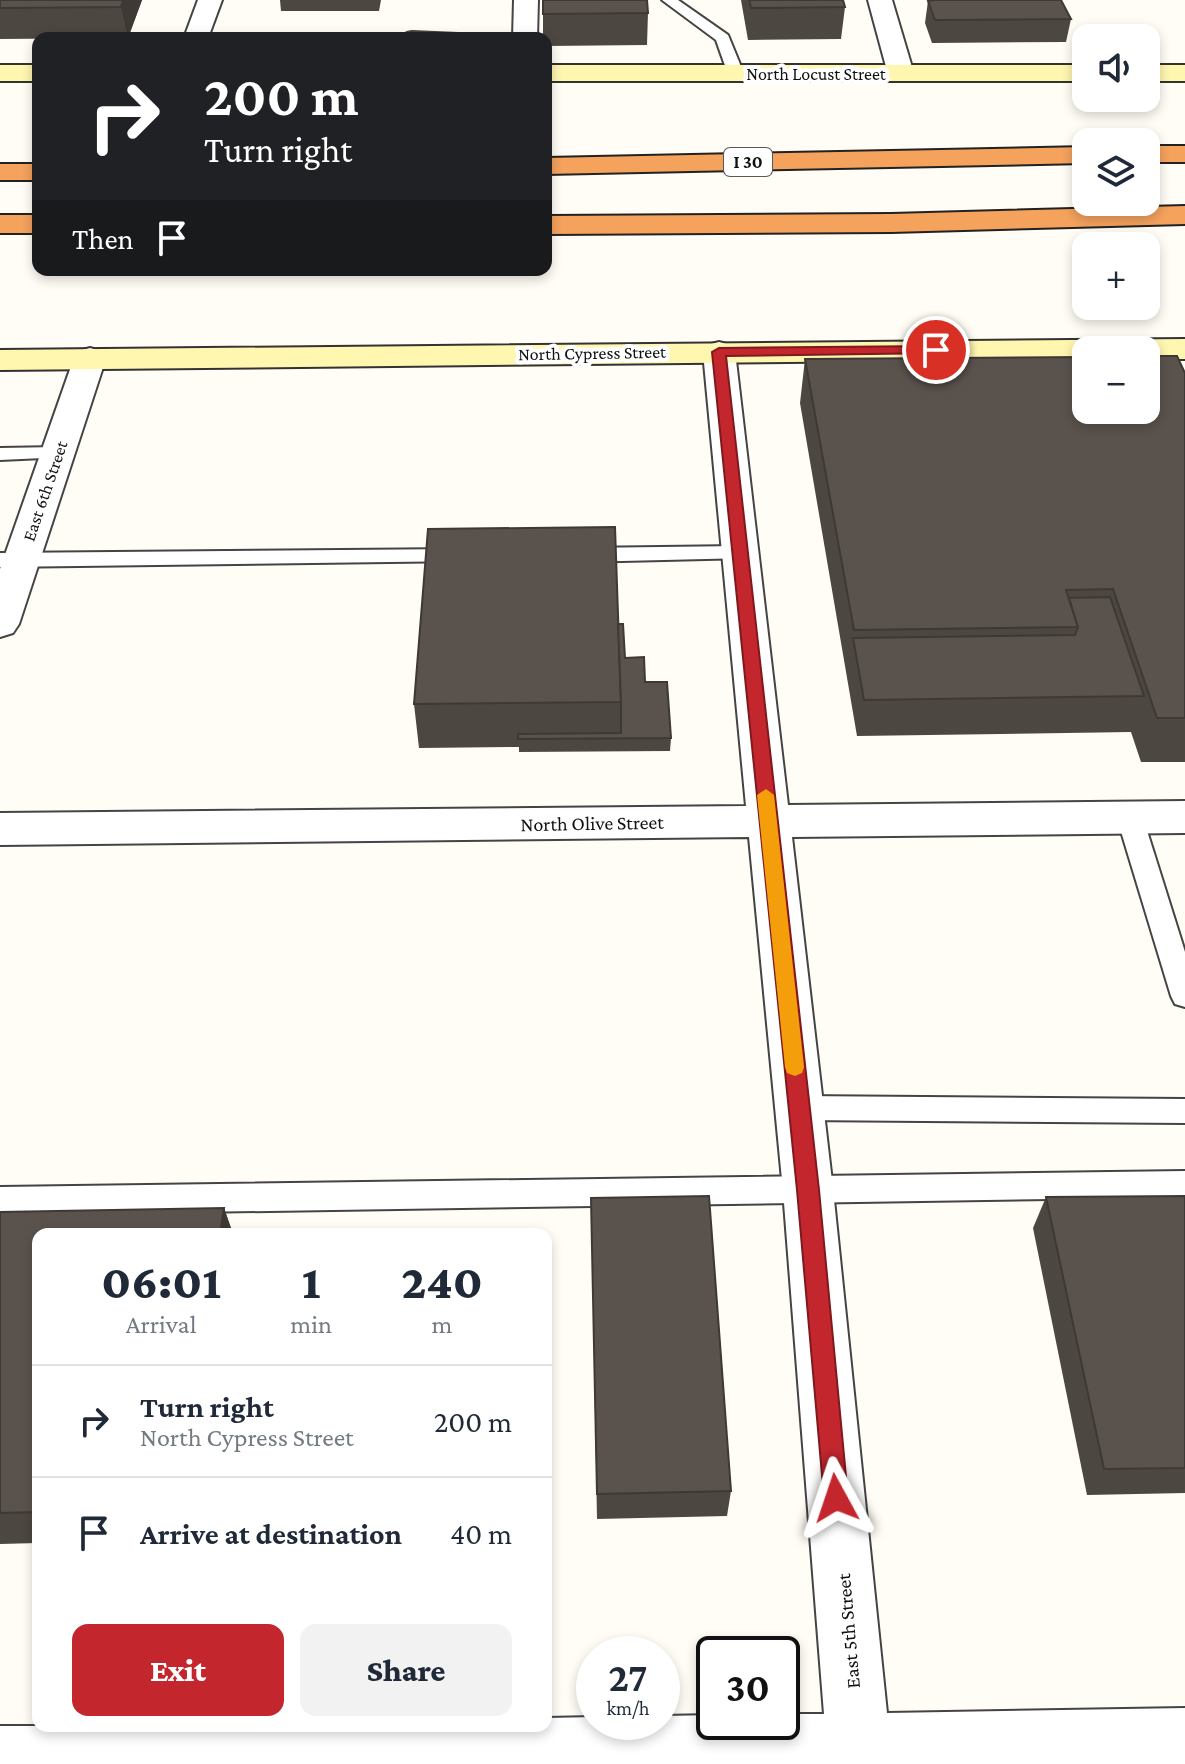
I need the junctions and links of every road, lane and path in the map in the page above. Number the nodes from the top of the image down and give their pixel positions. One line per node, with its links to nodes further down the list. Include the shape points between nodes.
1 (210, 0): 5 (street)
2 (526, 0): 6 (street)
3 (669, 0): 13 (lane, via 723,38)
4 (880, 0): 14 (street)
5 (198, 32)
6 (525, 32)
7 (0, 73): 8 (main road)
8 (32, 73)
9 (552, 73): 13 (main road, North Locust Street)
10 (1072, 73): 14 (main road, North Locust Street)
11 (1160, 73): 12 (main road)
12 (1185, 73)
13 (736, 74): 14 (main road, North Locust Street)
14 (901, 74)
15 (1160, 154): 16 (highway)
16 (1185, 154)
17 (1072, 155): 18 (highway, I 30)
18 (552, 166)
19 (0, 172): 20 (highway)
20 (32, 172)
21 (1185, 215): 24 (highway)
22 (0, 224): 23 (highway)
23 (32, 224)
24 (552, 225)
25 (1185, 349): 26 (main road, North Cypress Street)
26 (719, 352): 27 (main road, North Cypress Street); 31 (street, East 5th Street)
27 (90, 358): 28 (main road, North Cypress Street); 29 (street, East 6th Street)
28 (0, 360)
29 (58, 453): 30 (lane); 34 (street, East 6th Street)
30 (0, 454)
31 (740, 553): 32 (lane); 38 (street, East 5th Street)
32 (565, 555)
33 (485, 556): 34 (lane)
34 (11, 560): 35 (street, East 6th Street)
35 (0, 624)
36 (1185, 817): 37 (street, North Olive Street)
37 (1130, 818): 38 (street, North Olive Street); 40 (lane)
38 (768, 821): 39 (street, North Olive Street); 41 (street, East 5th Street)
39 (0, 829)
40 (1185, 996)
41 (799, 1108): 42 (lane); 44 (street, East 5th Street)
42 (1185, 1111)
43 (1185, 1184): 44 (lane)
44 (808, 1190): 45 (lane); 47 (street, East 5th Street)
45 (0, 1201)
46 (1185, 1740): 47 (street)
47 (859, 1754): 49 (street)
48 (0, 1758): 49 (street)
49 (341, 1758)

